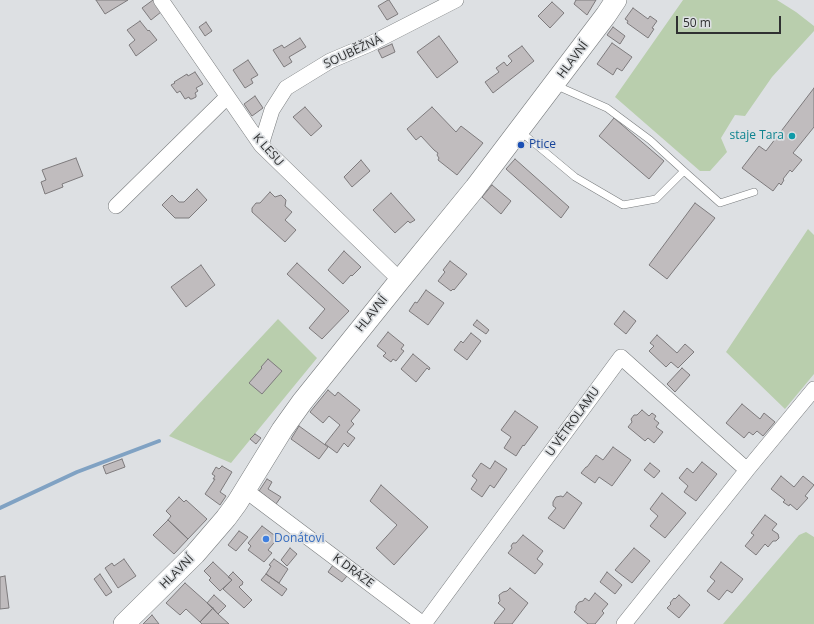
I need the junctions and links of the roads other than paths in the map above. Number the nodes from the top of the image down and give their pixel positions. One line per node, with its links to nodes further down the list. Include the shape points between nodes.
1 (161, 0): 5 (street, K LESU)
2 (456, 0): 7 (street, SOUBĚŽNÁ, via 370,44 330,60 286,88 272,110)
3 (616, 0): 4 (main road, HLAVNÍ)
4 (554, 84): 6 (main road, HLAVNÍ); 8 (lane, via 607,108 650,140)
5 (227, 97): 7 (street, K LESU); 10 (street)
6 (519, 130): 8 (lane, via 574,177 623,205 656,199); 11 (main road, HLAVNÍ)
7 (261, 145): 11 (street, K LESU)
8 (684, 171): 9 (lane, via 720,203)
9 (754, 192)
10 (116, 206)
11 (400, 280): 14 (main road, HLAVNÍ, via 302,402)
12 (814, 389): 13 (street)
13 (747, 470): 16 (street, U VĚTROLAMU, via 621,357); 17 (street)
14 (245, 490): 15 (main road, HLAVNÍ, via 226,518 195,554); 16 (street, K DRÁZE)
15 (124, 624)
16 (424, 624)
17 (624, 624)

